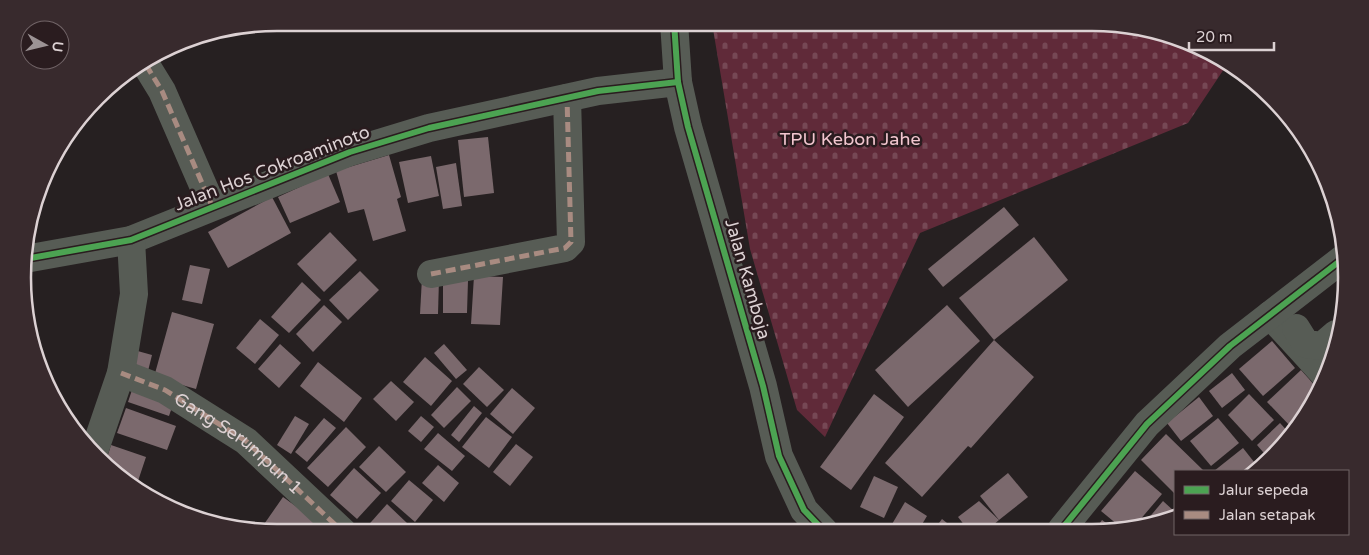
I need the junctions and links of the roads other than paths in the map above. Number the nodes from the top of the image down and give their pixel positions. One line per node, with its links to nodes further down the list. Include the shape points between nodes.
1 (675, 31): 3 (street, Jalan Kamboja)
2 (148, 68): 5 (street, via 162,91)
3 (678, 82): 4 (street, Jalan Hos Cokroaminoto, via 598,91); 16 (street, Jalan Kamboja, via 763,386 779,456 804,510)
4 (567, 98): 5 (street, Jalan Hos Cokroaminoto, via 428,128 358,149); 9 (street, via 571,242 565,248)
5 (212, 206): 6 (street, Jalan Hos Cokroaminoto)
6 (131, 240): 7 (street, Jalan Hos Cokroaminoto); 13 (street, via 134,294)
7 (32, 258)
8 (1337, 263): 10 (street)
9 (431, 274)
10 (1276, 310): 11 (street, via 1306,344 1322,346); 12 (street); 17 (street, via 1230,346 1147,424)
11 (1329, 340)
12 (1320, 369)
13 (121, 373): 14 (street); 15 (street, Gang Serumpun 1, via 165,390 246,441)
14 (96, 445)
15 (334, 524)
16 (817, 524)
17 (1066, 524)

